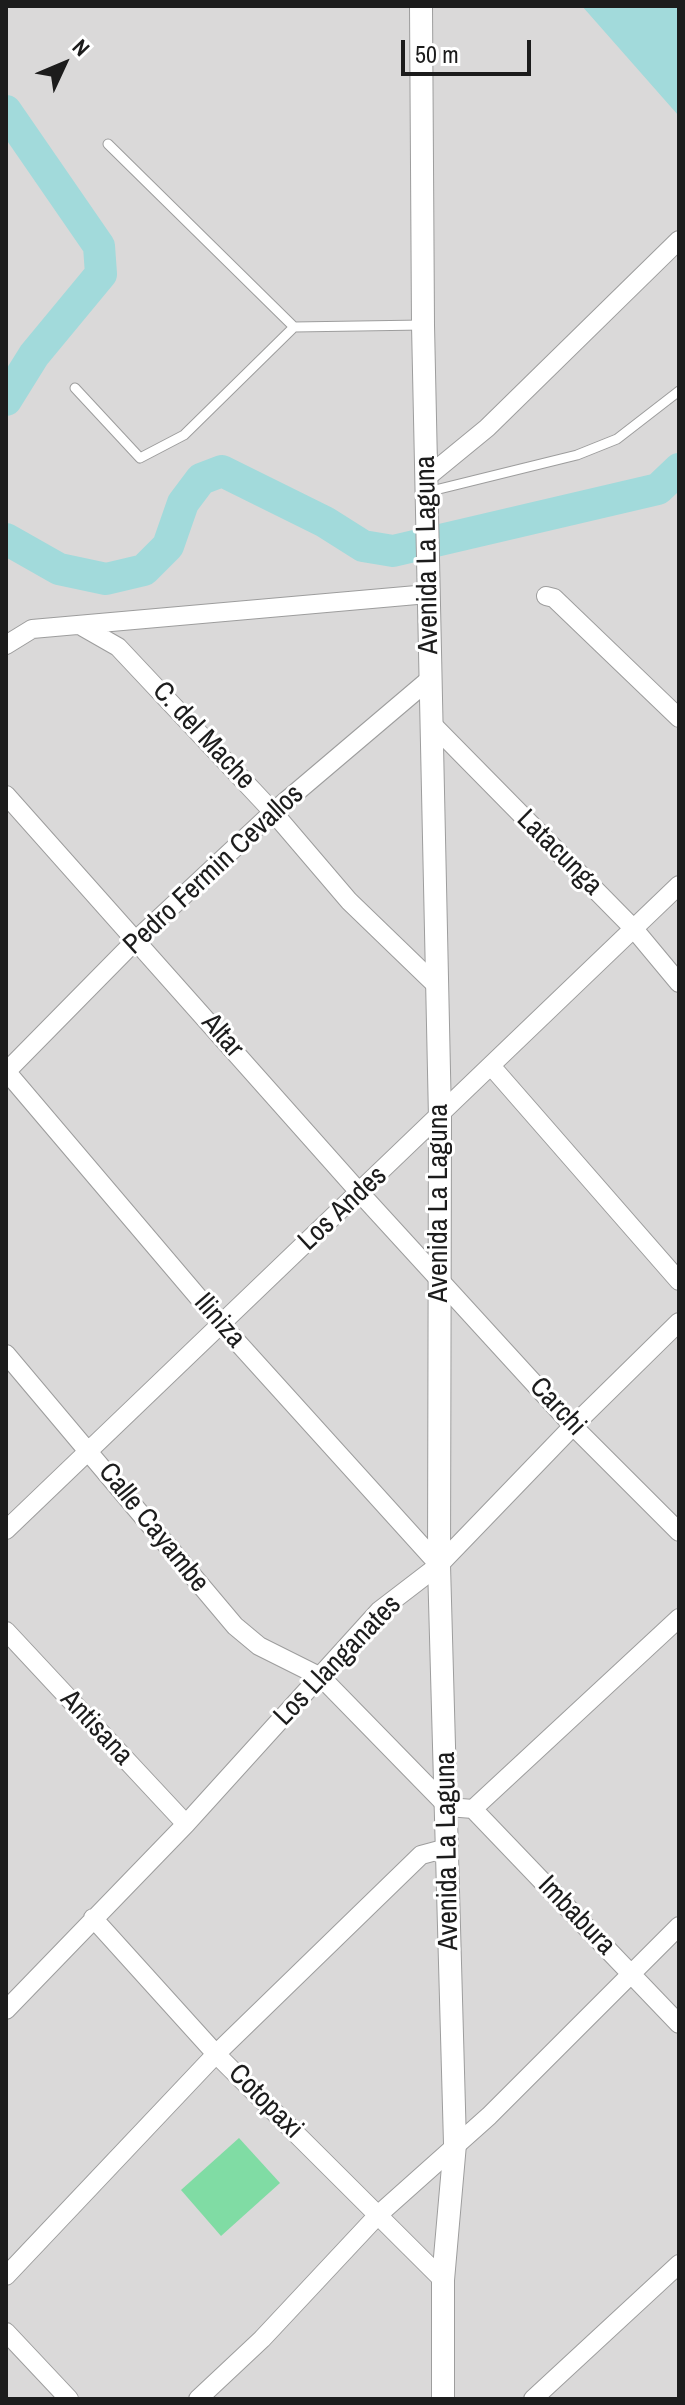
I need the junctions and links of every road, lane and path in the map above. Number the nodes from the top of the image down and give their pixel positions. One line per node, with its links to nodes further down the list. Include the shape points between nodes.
1 (421, 6): 4 (street, Avenida La Laguna)
2 (108, 144): 5 (lane)
3 (679, 240): 8 (street)
4 (423, 325): 5 (lane); 8 (street, Avenida La Laguna)
5 (294, 327): 6 (lane, via 184,435 140,458)
6 (75, 388)
7 (679, 391): 8 (lane, via 617,439 577,455)
8 (426, 493): 9 (street, Avenida La Laguna)
9 (428, 594): 11 (street); 13 (street, Avenida La Laguna)
10 (546, 596): 14 (street)
11 (83, 627): 12 (street, via 32,629); 17 (street, C. del Mache, via 118,647)
12 (6, 645)
13 (431, 678): 15 (street, Avenida La Laguna); 17 (street, Pedro Fermin Cevallos)
14 (679, 718)
15 (434, 726): 19 (street, Latacunga); 22 (street, Avenida La Laguna)
16 (6, 795): 20 (street, Altar)
17 (273, 812): 20 (street, Pedro Fermin Cevallos); 22 (street, C. del Mache, via 349,901)
18 (679, 885): 19 (street, Los Andes)
19 (634, 929): 21 (street, Latacunga); 23 (street, Los Andes)
20 (137, 939): 24 (street, Pedro Fermin Cevallos); 26 (street, Altar)
21 (679, 983)
22 (436, 985): 25 (street, Avenida La Laguna)
23 (492, 1067): 25 (street, Los Andes); 28 (street)
24 (6, 1071): 30 (street, Iliniza)
25 (440, 1118): 26 (street, Los Andes); 27 (street, Avenida La Laguna)
26 (360, 1193): 27 (street, Altar); 30 (street, Los Andes)
27 (440, 1277): 32 (street, Carchi); 36 (street, Avenida La Laguna)
28 (679, 1281)
29 (679, 1322): 32 (street, Los Llanganates)
30 (221, 1324): 33 (street, Los Andes); 36 (street, Iliniza)
31 (6, 1354): 33 (street, Calle Cayambe)
32 (573, 1426): 35 (street, Carchi); 36 (street, Los Llanganates)
33 (89, 1449): 34 (street, Los Andes); 39 (street, Calle Cayambe, via 235,1626 259,1646)
34 (6, 1530)
35 (679, 1532)
36 (439, 1565): 39 (street, Los Llanganates, via 379,1611); 40 (street, Avenida La Laguna)
37 (679, 1618): 41 (street)
38 (6, 1631): 42 (street, Antisana)
39 (321, 1677): 40 (street, Calle Cayambe); 42 (street, Los Llanganates)
40 (448, 1807): 41 (street); 43 (street, Avenida La Laguna)
41 (473, 1809): 46 (street, Imbabura)
42 (186, 1824): 44 (street, Los Llanganates)
43 (447, 1848): 49 (street, via 421,1855); 50 (street, Avenida La Laguna)
44 (93, 1918): 47 (street, Los Llanganates); 49 (street, Cotopaxi)
45 (679, 1926): 46 (street)
46 (632, 1974): 48 (street, Imbabura); 50 (street)
47 (6, 2010)
48 (679, 2024)
49 (216, 2054): 51 (street, Cotopaxi); 53 (street)
50 (455, 2144): 51 (street); 54 (street, Avenida La Laguna)
51 (378, 2215): 54 (street, Cotopaxi); 58 (street)
52 (679, 2264): 56 (street)
53 (6, 2276)
54 (443, 2280): 59 (street, Avenida La Laguna)
55 (6, 2332): 57 (street)
56 (542, 2396)
57 (69, 2399)
58 (198, 2399)
59 (443, 2399)

